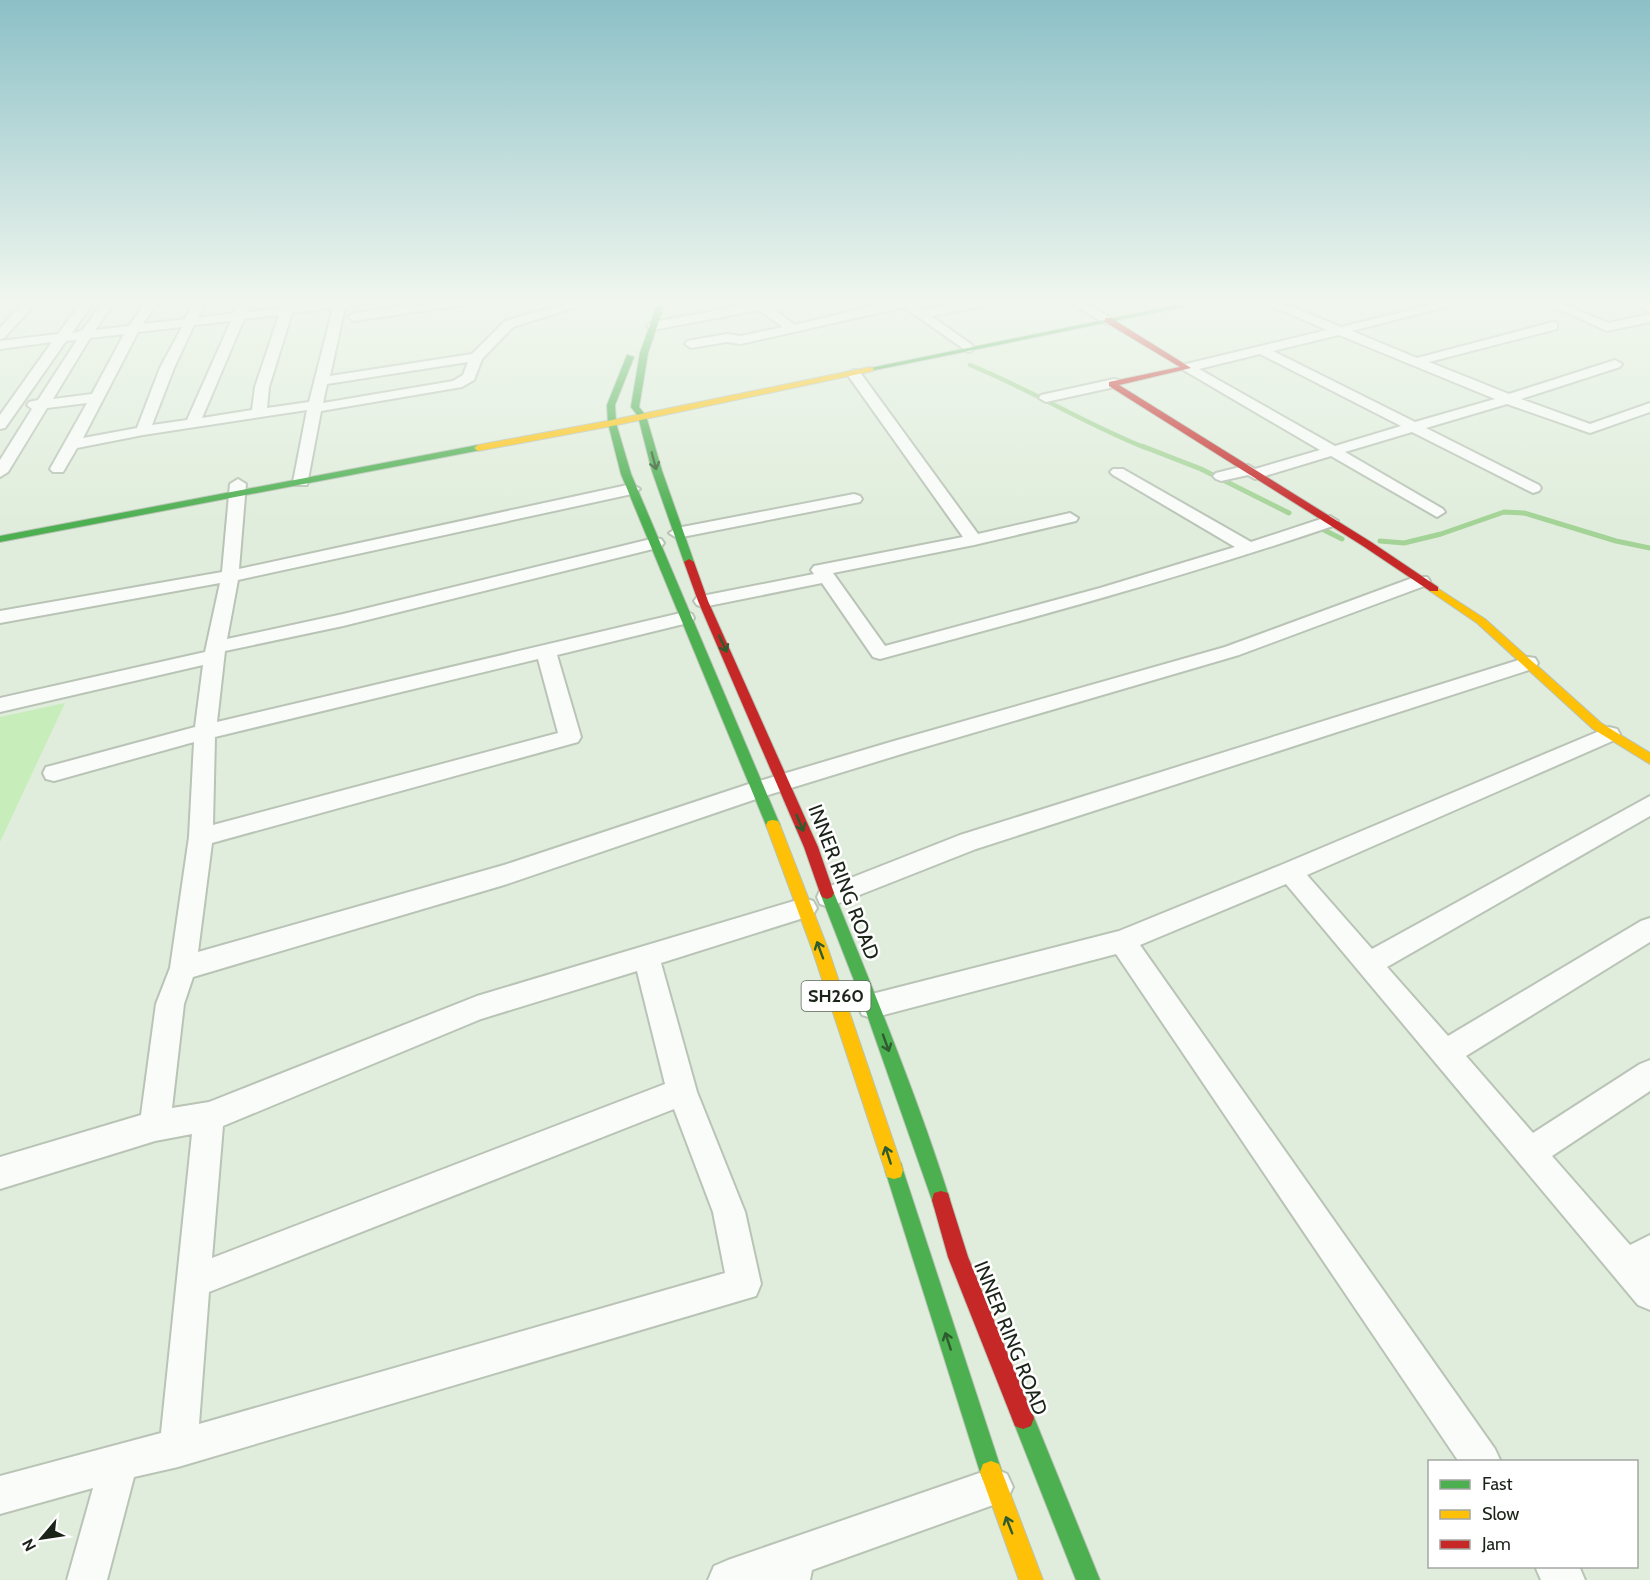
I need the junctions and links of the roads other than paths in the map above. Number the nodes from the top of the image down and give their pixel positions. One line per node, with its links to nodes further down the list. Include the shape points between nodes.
1 (34, 374): 27 (street)
2 (62, 374): 24 (street)
3 (110, 374): 21 (street)
4 (165, 374): 34 (street)
5 (213, 374): 31 (street)
6 (266, 374): 29 (street)
7 (323, 374): 19 (street)
8 (366, 374): 19 (street)
9 (470, 374): 25 (street, via 457,384)
10 (623, 374): 30 (main road, via 610,405)
11 (642, 374): 28 (main road, INNER RING ROAD)
12 (828, 374): 28 (main road)
13 (855, 374): 53 (street)
14 (1159, 374): 20 (main road)
15 (1197, 374): 36 (street)
16 (1308, 374): 33 (street)
17 (1444, 374): 23 (street)
18 (1585, 374): 23 (street)
19 (321, 381): 25 (street)
20 (1114, 383): 22 (street); 40 (main road)
21 (97, 398): 24 (street); 35 (street)
22 (1046, 398)
23 (1508, 399): 26 (street, via 1590,429); 33 (street)
24 (44, 404): 27 (street); 38 (street)
25 (315, 406): 29 (street); 42 (street)
26 (1650, 407)
27 (6, 408): 32 (street)
28 (639, 411): 30 (main road); 51 (main road, INNER RING ROAD, one-way to 51)
29 (259, 413): 31 (street)
30 (612, 417): 42 (main road); 45 (main road, SH260)
31 (193, 423): 34 (street)
32 (0, 424)
33 (1412, 428): 36 (street); 43 (street)
34 (143, 431): 35 (street)
35 (72, 445): 37 (street)
36 (1333, 451): 40 (street); 47 (street)
37 (58, 469)
38 (0, 472)
39 (1118, 472): 55 (street)
40 (1252, 472): 41 (street); 49 (main road)
41 (1221, 476)
42 (302, 477): 44 (main road)
43 (1533, 488)
44 (237, 489): 50 (main road); 52 (main road); 56 (street)
45 (632, 489): 54 (main road, SH260); 56 (street)
46 (854, 499): 51 (street)
47 (1437, 512)
48 (1070, 518): 53 (street)
49 (1330, 521): 55 (street); 58 (main road)
50 (0, 529)
51 (677, 533): 59 (main road, INNER RING ROAD)
52 (0, 539)
53 (974, 540): 57 (street, via 820,570)
54 (655, 543): 61 (main road, SH260); 62 (street)
55 (1251, 549): 57 (street, via 1070,603 880,653)
56 (230, 576): 60 (street); 62 (street)
57 (827, 577): 59 (street)
58 (1421, 581): 64 (main road, via 1481,621); 70 (street, via 1232,651)
59 (703, 601): 70 (main road, INNER RING ROAD, one-way to 70)
60 (0, 617)
61 (685, 618): 63 (street); 71 (main road, SH260)
62 (215, 651): 65 (street); 66 (street)
63 (546, 652): 66 (street); 73 (street, via 570,737)
64 (1528, 663): 67 (main road); 75 (street, via 968,842)
65 (0, 705)
66 (205, 732): 69 (street); 73 (street)
67 (1609, 734): 68 (main road); 74 (street)
68 (1650, 759)
69 (54, 774)
70 (783, 783): 71 (street); 75 (main road, INNER RING ROAD, one-way to 75)
71 (757, 790): 76 (main road, SH260); 81 (street, via 504,875)
72 (1650, 805): 80 (street)
73 (201, 837): 81 (street)
74 (1290, 872): 78 (street); 80 (street)
75 (829, 897): 82 (main road, INNER RING ROAD)
76 (804, 908): 79 (street); 96 (main road, SH260, one-way to 76, via 844,1017)
77 (1650, 929): 83 (street)
78 (1122, 941): 82 (street); 94 (street)
79 (646, 956): 85 (street); 86 (street, via 477,1008)
80 (1370, 963): 83 (street)
81 (183, 968): 87 (street, via 170,1004)
82 (873, 1006): 102 (main road, INNER RING ROAD, one-way to 102, via 928,1159 958,1257)
83 (1446, 1053): 88 (street)
84 (1650, 1074): 88 (street)
85 (682, 1092): 91 (street); 93 (street, via 729,1212 744,1284)
86 (209, 1117): 87 (street); 91 (street)
87 (155, 1126): 89 (street)
88 (1531, 1152): 90 (street)
89 (0, 1173)
90 (1639, 1259): 92 (street)
91 (192, 1282): 93 (street)
92 (1650, 1293)
93 (178, 1448): 95 (street)
94 (1481, 1460)
95 (118, 1462): 97 (street); 99 (street)
96 (994, 1486): 98 (street); 101 (main road, SH260, one-way to 96)
97 (0, 1495)
98 (792, 1568): 100 (street)
99 (87, 1580)
100 (728, 1580)
101 (1030, 1580)
102 (1088, 1580)

